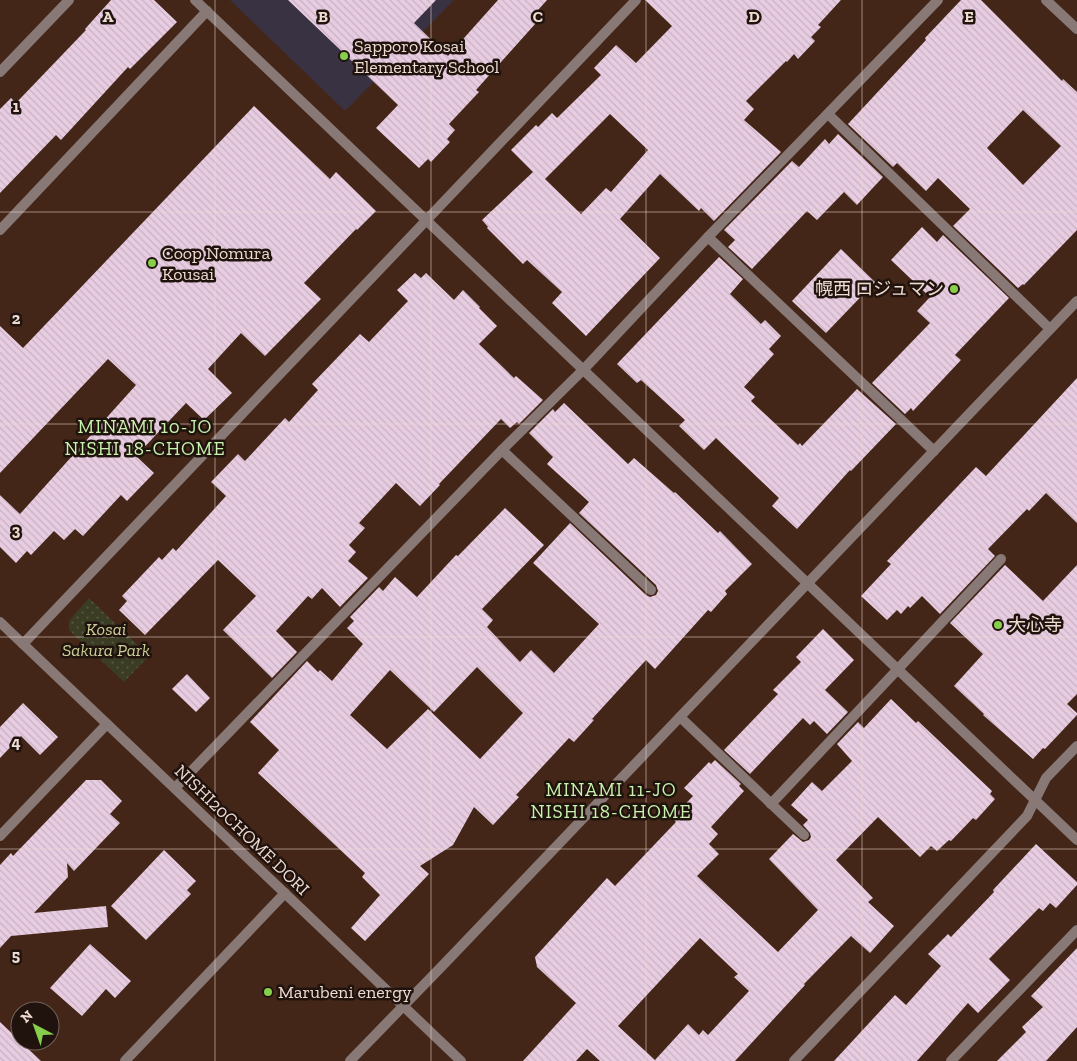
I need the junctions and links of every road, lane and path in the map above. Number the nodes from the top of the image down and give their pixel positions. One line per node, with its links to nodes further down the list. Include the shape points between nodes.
1 (69, 0): 8 (street)
2 (196, 0): 6 (street)
3 (636, 0): 10 (street)
4 (938, 0): 9 (street)
5 (1046, 0): 7 (street)
6 (207, 11): 10 (street); 11 (street)
7 (1077, 30)
8 (0, 72)
9 (828, 114): 12 (street); 14 (street)
10 (426, 219): 15 (street); 22 (street)
11 (0, 230)
12 (708, 237): 15 (street); 17 (street)
13 (1077, 301): 14 (street)
14 (1050, 330): 17 (street)
15 (584, 370): 16 (street); 19 (street)
16 (502, 450): 20 (street); 27 (street)
17 (934, 451): 19 (street)
18 (1001, 559): 23 (street)
19 (808, 583): 23 (street); 24 (street)
20 (651, 590)
21 (0, 622): 22 (street, NISHI20CHOME DORI)
22 (23, 644): 25 (street, NISHI20CHOME DORI)
23 (898, 669): 28 (street); 29 (street)
24 (680, 717): 29 (street); 35 (street)
25 (107, 724): 27 (street, NISHI20CHOME DORI); 31 (street)
26 (1077, 746): 28 (street, via 1046,778)
27 (175, 788): 33 (street, NISHI20CHOME DORI)
28 (1034, 799): 32 (street); 39 (street, via 1027,816)
29 (771, 804): 30 (street)
30 (804, 835)
31 (0, 836)
32 (1077, 840)
33 (285, 893): 35 (street, NISHI20CHOME DORI); 36 (street)
34 (1077, 930): 40 (street)
35 (404, 1006): 37 (street); 38 (street, NISHI20CHOME DORI)
36 (125, 1061)
37 (350, 1061)
38 (461, 1061)
39 (794, 1061)
40 (951, 1061)

